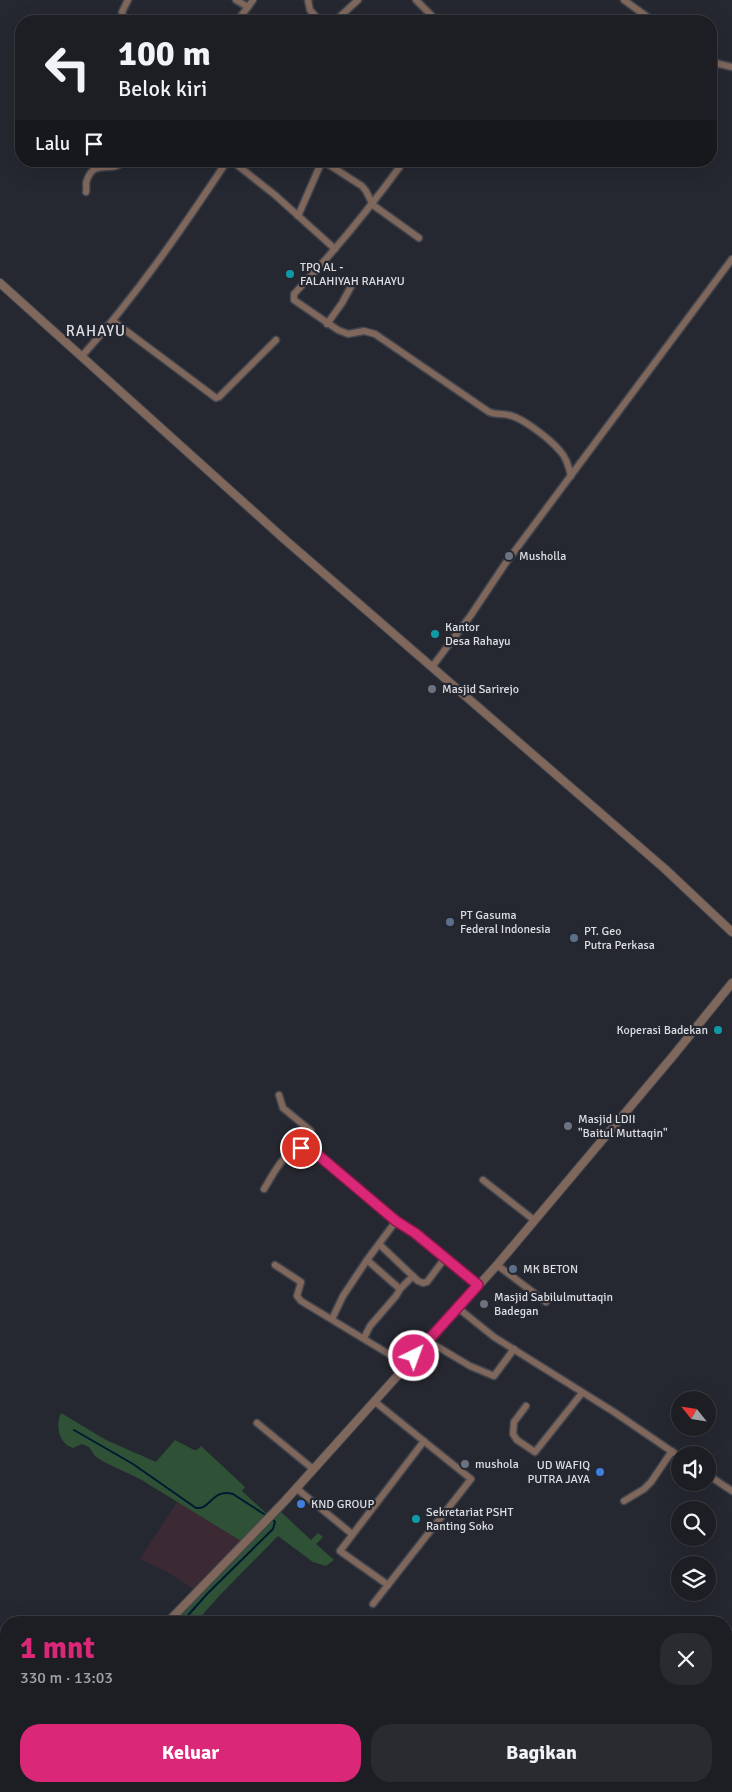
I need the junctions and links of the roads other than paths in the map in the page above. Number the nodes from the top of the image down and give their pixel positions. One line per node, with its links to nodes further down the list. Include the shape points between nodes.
1 (128, 0): 9 (street)
2 (236, 0): 8 (street)
3 (253, 0): 8 (street)
4 (308, 0): 11 (street)
5 (358, 0): 12 (street)
6 (416, 0): 13 (street)
7 (624, 0): 14 (street)
8 (248, 8): 10 (street)
9 (123, 15)
10 (242, 15)
11 (315, 15)
12 (342, 15)
13 (432, 15)
14 (645, 15)
15 (717, 63): 16 (street)
16 (732, 67)
17 (99, 167): 23 (street, via 86,181)
18 (223, 167): 31 (street)
19 (239, 167): 25 (street)
20 (319, 167): 25 (street)
21 (332, 167): 24 (street, via 362,186)
22 (400, 167): 24 (street)
23 (86, 192)
24 (373, 205): 26 (street); 27 (street)
25 (298, 216): 27 (street)
26 (419, 238)
27 (335, 249): 32 (street, via 293,295 294,300)
28 (732, 259): 35 (street)
29 (0, 283): 34 (street)
30 (353, 283): 32 (street)
31 (113, 321): 33 (street, via 216,398); 34 (street)
32 (327, 324): 35 (street, via 348,334 364,331 375,334 489,412 521,420 561,451)
33 (276, 340)
34 (82, 356): 36 (street, via 283,538)
35 (571, 476): 36 (street)
36 (432, 667): 37 (street, via 665,869)
37 (732, 932)
38 (732, 983): 43 (street)
39 (279, 1095): 40 (street, via 283,1108 311,1131)
40 (307, 1149): 42 (street, via 289,1152); 44 (street)
41 (482, 1180): 43 (street)
42 (264, 1189)
43 (534, 1220): 49 (street)
44 (396, 1221): 45 (street); 46 (street)
45 (379, 1244): 47 (street); 50 (street)
46 (445, 1258): 50 (street, via 427,1282); 51 (street)
47 (368, 1260): 52 (street); 55 (street)
48 (275, 1265): 55 (street, via 301,1282 297,1296 301,1301)
49 (497, 1265): 51 (street); 53 (street)
50 (413, 1276): 52 (street)
51 (478, 1285): 54 (street)
52 (400, 1289): 56 (street)
53 (546, 1302)
54 (458, 1308): 57 (street); 58 (street)
55 (332, 1320): 56 (street)
56 (364, 1338): 59 (street)
57 (428, 1341): 58 (street, via 494,1376); 59 (street)
58 (514, 1350): 60 (street)
59 (407, 1364): 61 (street)
60 (582, 1393): 62 (street, via 535,1452 512,1434 514,1422); 65 (street)
61 (374, 1401): 64 (street); 67 (street)
62 (526, 1406)
63 (257, 1423): 67 (street)
64 (424, 1441): 72 (street); 73 (street, via 471,1479)
65 (671, 1450)
66 (671, 1452): 71 (street, via 644,1489)
67 (313, 1469): 69 (street)
68 (716, 1480): 70 (street)
69 (296, 1488): 72 (street); 75 (street)
70 (732, 1491)
71 (624, 1501)
72 (352, 1534): 73 (street, via 340,1548 341,1553)
73 (388, 1586): 74 (street)
74 (373, 1604)
75 (174, 1616)

